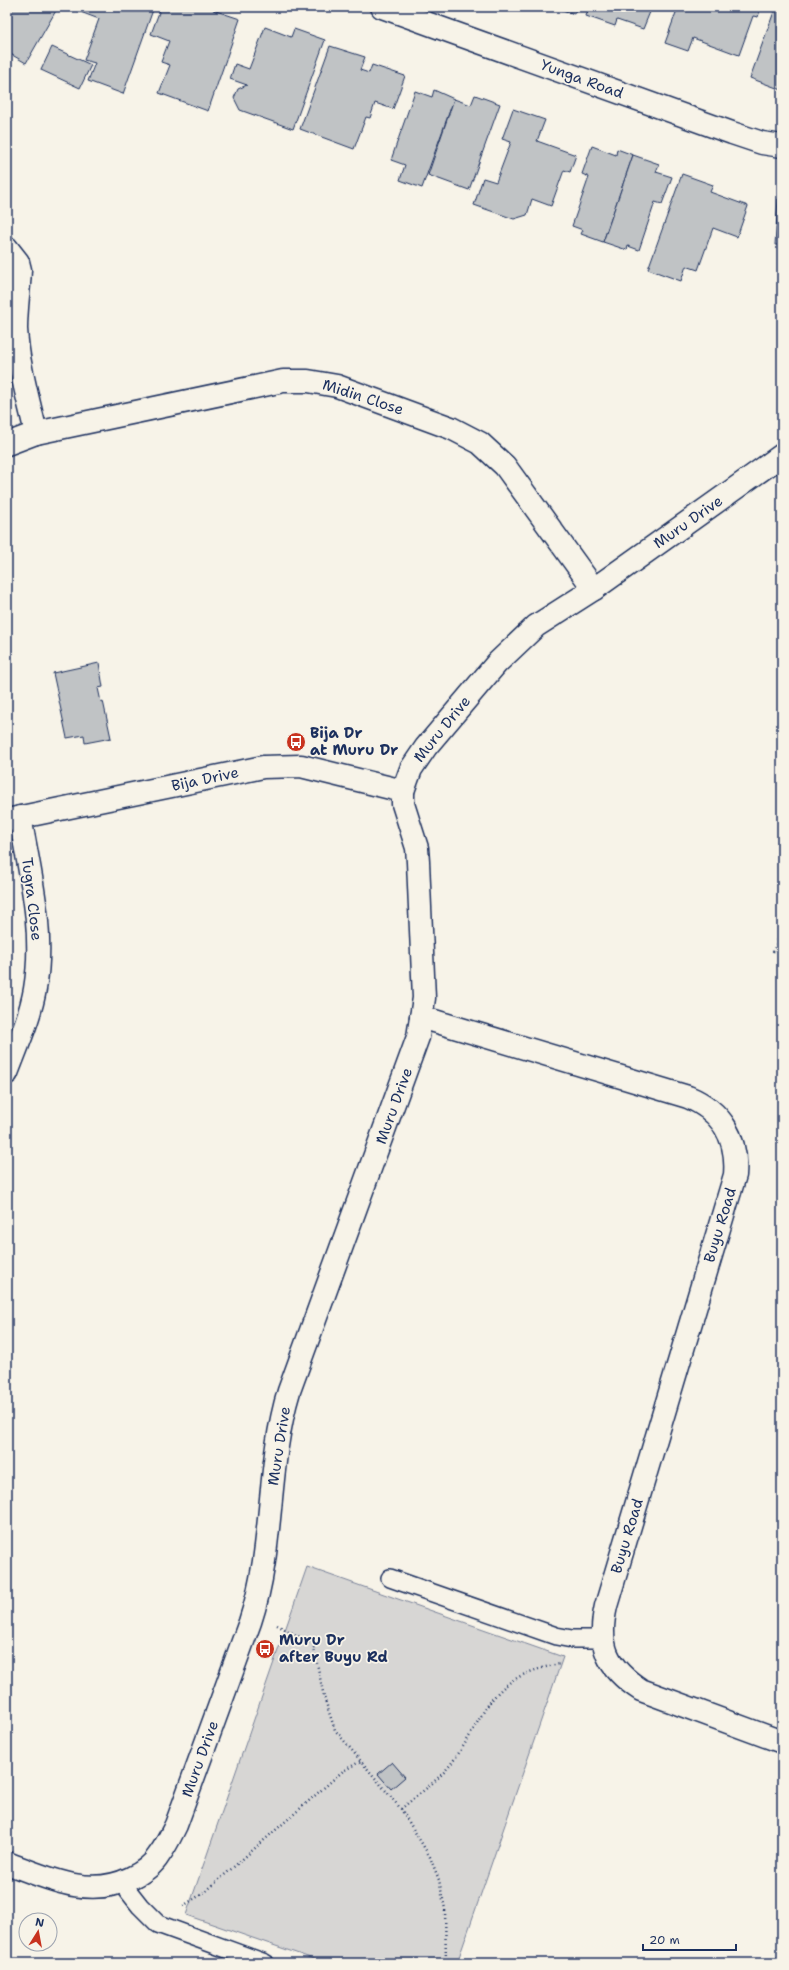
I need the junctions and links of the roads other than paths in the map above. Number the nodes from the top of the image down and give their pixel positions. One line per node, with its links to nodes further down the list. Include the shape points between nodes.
1 (382, 7): 2 (street, Yunga Road, via 732,133 762,143)
2 (782, 146)
3 (7, 248): 4 (street, via 18,262 20,270 16,328 18,350)
4 (36, 433): 5 (street, Midin Close); 7 (street, Midin Close, via 283,381 308,381 337,386 451,428 480,443 505,466)
5 (7, 444)
6 (782, 455): 7 (street, Muru Drive)
7 (594, 589): 8 (street, Muru Drive, via 536,626 497,663 417,757)
8 (403, 791): 9 (street, Bija Drive, via 301,766 281,765); 10 (street, Muru Drive, via 403,804 417,848 424,998)
9 (13, 819): 11 (street, Tugra Close, via 37,919 37,973 29,1011)
10 (421, 1017): 13 (street, Buyu Road, via 688,1096 704,1105 722,1122 732,1141 736,1162 735,1175 606,1606); 16 (street, Muru Drive, via 414,1052 284,1408 277,1441 266,1557 253,1612 176,1825 159,1856 148,1867)
11 (7, 1073)
12 (390, 1578): 13 (lane, via 556,1636 572,1639)
13 (603, 1638): 14 (street, Buyu Road, via 610,1663 641,1690)
14 (782, 1742)
15 (7, 1863): 16 (street, Muru Drive, via 77,1886 107,1887)
16 (122, 1883): 17 (lane, via 158,1924)
17 (265, 1963)

